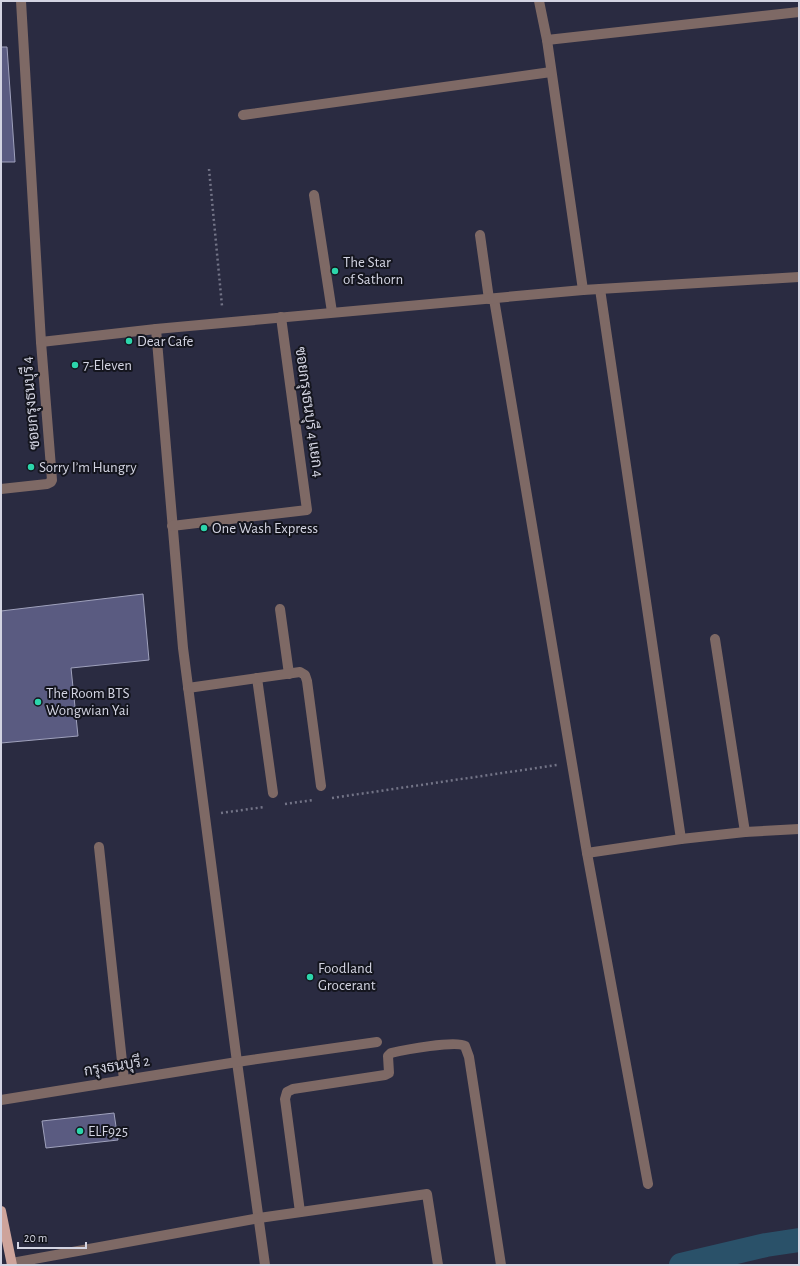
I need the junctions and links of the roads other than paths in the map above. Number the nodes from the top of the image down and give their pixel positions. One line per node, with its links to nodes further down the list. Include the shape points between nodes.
1 (21, 1): 16 (street)
2 (539, 1): 4 (street)
3 (799, 12): 4 (street)
4 (547, 40): 5 (street)
5 (551, 72): 6 (street); 10 (street)
6 (243, 115)
7 (314, 194): 13 (street)
8 (480, 235): 12 (street)
9 (799, 277): 11 (street)
10 (583, 290): 11 (street); 12 (street)
11 (600, 290): 28 (street)
12 (491, 299): 13 (street); 30 (street)
13 (332, 312): 14 (street)
14 (280, 318): 15 (street); 18 (street, ซอยกรุงธนบุรี 4 แยก 4, via 307,510)
15 (156, 329): 16 (street); 18 (street)
16 (41, 342): 17 (street, ซอยกรุงธนบุรี 4, via 52,480 47,484)
17 (1, 489)
18 (172, 526): 23 (street)
19 (280, 609): 21 (street)
20 (715, 639): 27 (street)
21 (289, 674): 22 (street); 24 (street, via 300,672 305,675 307,681)
22 (257, 678): 23 (street); 25 (street)
23 (188, 688): 32 (street)
24 (321, 786)
25 (273, 793)
26 (799, 829): 27 (street)
27 (745, 832): 28 (street)
28 (681, 839): 30 (street)
29 (99, 847): 33 (street)
30 (587, 853): 35 (street)
31 (377, 1042): 32 (street, กรุงธนบุรี 2)
32 (237, 1062): 33 (street, กรุงธนบุรี 2); 38 (street)
33 (124, 1080): 34 (street, กรุงธนบุรี 2)
34 (1, 1100)
35 (648, 1184)
36 (1, 1210): 39 (main road)
37 (300, 1212): 38 (street); 41 (street, via 427,1194); 42 (street, via 285,1099 287,1092 388,1074 388,1056 391,1053 462,1044 469,1057)
38 (259, 1218): 39 (street); 40 (street)
39 (12, 1264)
40 (265, 1265)
41 (438, 1265)
42 (501, 1265)

